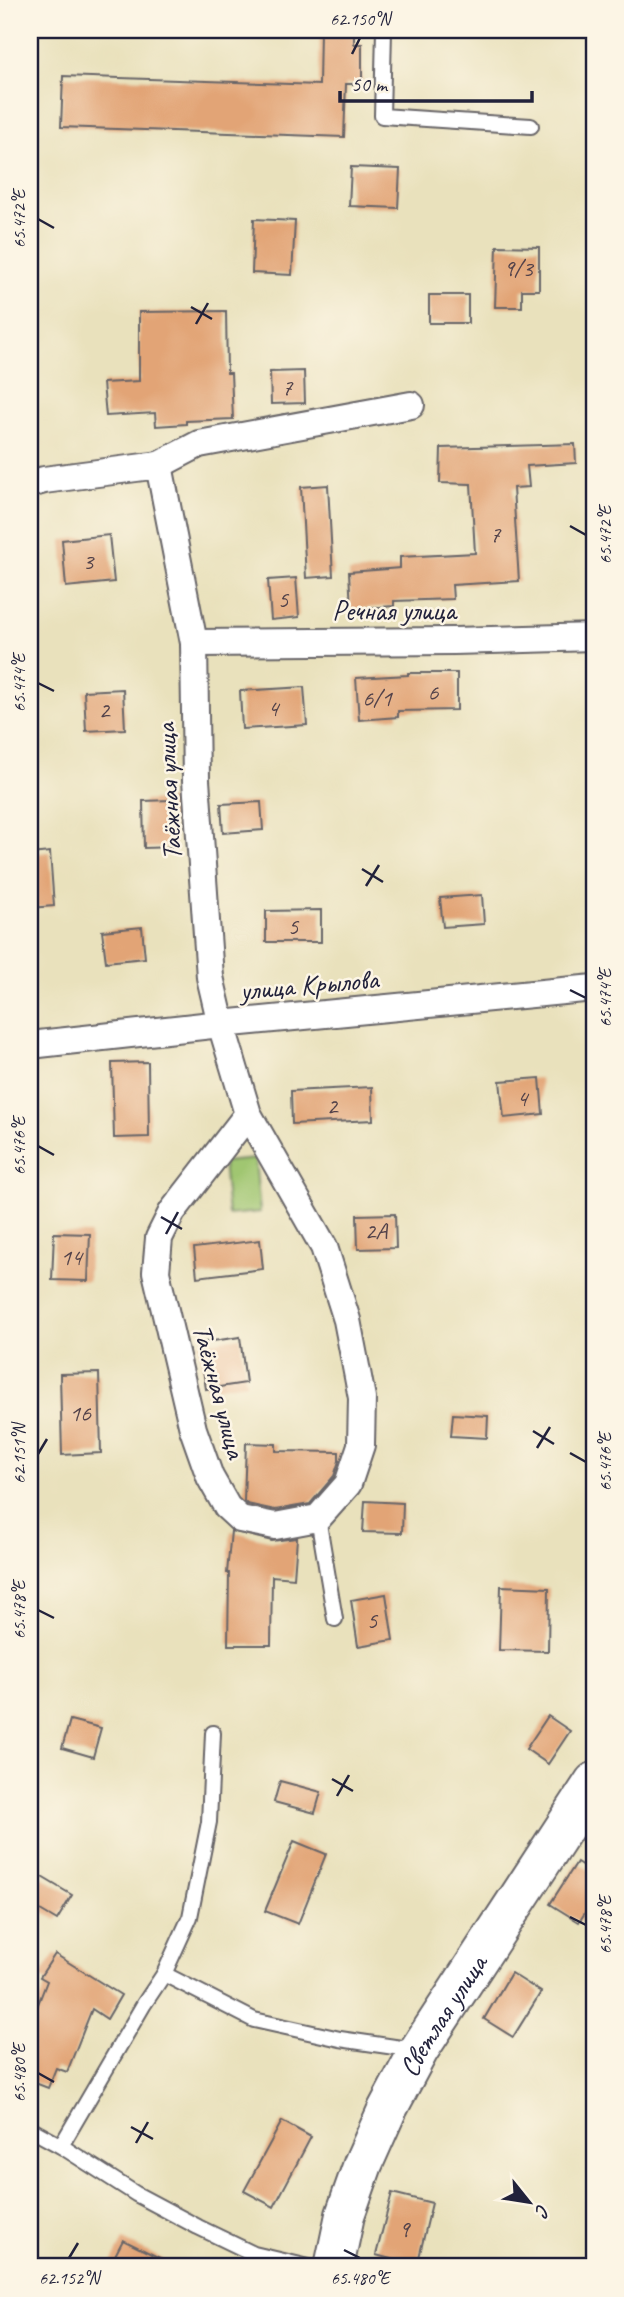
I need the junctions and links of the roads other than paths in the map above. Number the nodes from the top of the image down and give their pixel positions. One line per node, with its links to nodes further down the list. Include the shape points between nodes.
1 (384, 30): 2 (lane, via 382,116)
2 (531, 126)
3 (411, 405): 4 (street, via 199,444)
4 (159, 465): 5 (street); 7 (street, Таёжная улица)
5 (30, 484)
6 (594, 637): 7 (street, Речная улица)
7 (194, 643): 9 (street, Таёжная улица, via 196,780 210,977)
8 (594, 989): 9 (street, улица Крылова)
9 (221, 1024): 10 (street, улица Крылова); 11 (street, Таёжная улица)
10 (30, 1045)
11 (248, 1114): 12 (street, Таёжная улица, via 324,1248 347,1320 362,1398 361,1445 348,1484); 12 (street, Таёжная улица, via 172,1212 159,1238 156,1272 194,1429 210,1476 227,1507 240,1519 275,1526)
12 (318, 1518): 13 (lane)
13 (335, 1619)
14 (213, 1733): 16 (lane, via 209,1822 198,1881 190,1916)
15 (594, 1782): 17 (street, Светлая улица)
16 (164, 1974): 17 (lane, via 254,2020); 19 (lane)
17 (419, 2050): 21 (street, Светлая улица, via 363,2164 345,2215)
18 (30, 2129): 19 (lane)
19 (61, 2146): 20 (lane, via 136,2194 231,2244)
20 (309, 2267)
21 (334, 2267)

